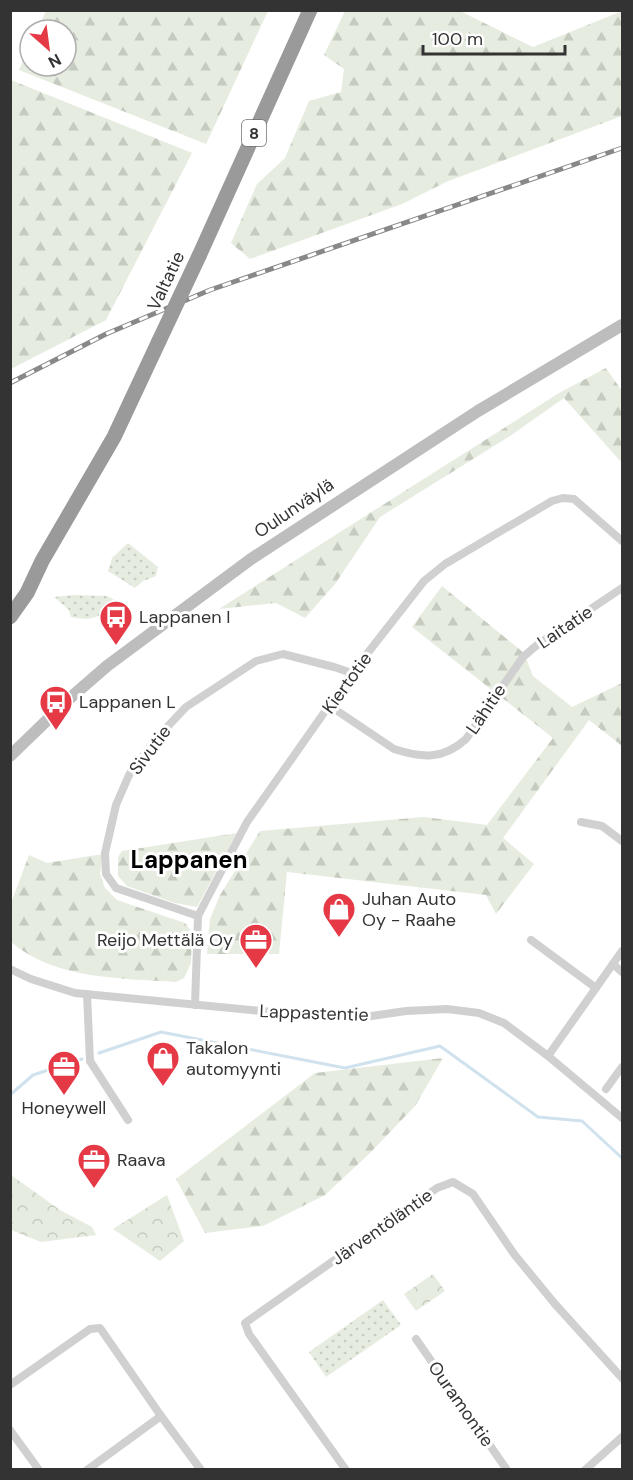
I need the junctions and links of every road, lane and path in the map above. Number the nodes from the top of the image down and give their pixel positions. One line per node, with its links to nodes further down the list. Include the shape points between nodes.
1 (310, 10): 4 (highway, Valtatie / 8, bridge, via 114,437)
2 (622, 325): 11 (main road, Oulunväylä, via 478,411 251,559 107,666)
3 (622, 541): 9 (street, Kiertotie, via 574,499 552,501 434,572)
4 (42, 561): 6 (highway, Valtatie / 8); 7 (highway, Valtatie / 8)
5 (622, 588): 8 (street, Laitatie, via 537,645)
6 (10, 602)
7 (10, 617)
8 (512, 670): 10 (street, Lähitie, via 466,739 446,753 432,756 394,749)
9 (352, 674): 10 (street, Kiertotie); 14 (street, Sivutie, via 283,654 256,661 186,707 129,775 116,805 105,853 106,874 116,888)
10 (330, 706): 14 (street, Kiertotie, via 247,822)
11 (10, 756)
12 (581, 822): 13 (street, via 602,826)
13 (622, 842)
14 (198, 916): 22 (street, Kiertotie)
15 (531, 940): 20 (street)
16 (622, 951): 17 (street)
17 (613, 964): 19 (street); 20 (street)
18 (10, 969): 21 (street, Lappastentie)
19 (622, 972)
20 (596, 988): 23 (street)
21 (87, 994): 22 (street, Lappastentie); 27 (street, via 90,1061)
22 (195, 1005): 23 (street, Lappastentie, via 317,1017 358,1018 447,1009 479,1013 504,1023)
23 (548, 1056): 26 (street, Lappastentie)
24 (622, 1067): 25 (street)
25 (606, 1089)
26 (622, 1118)
27 (128, 1120)
28 (416, 1339): 38 (street, Ouramontie)
29 (622, 1378): 37 (street, Järventöläntie, via 514,1254 473,1194 453,1182 437,1188 245,1323)
30 (10, 1384): 31 (street, via 90,1329 100,1328)
31 (161, 1416): 35 (street); 36 (street)
32 (10, 1430): 34 (street)
33 (622, 1437): 39 (street)
34 (39, 1470)
35 (87, 1470)
36 (201, 1470)
37 (346, 1470)
38 (507, 1470)
39 (585, 1470)

